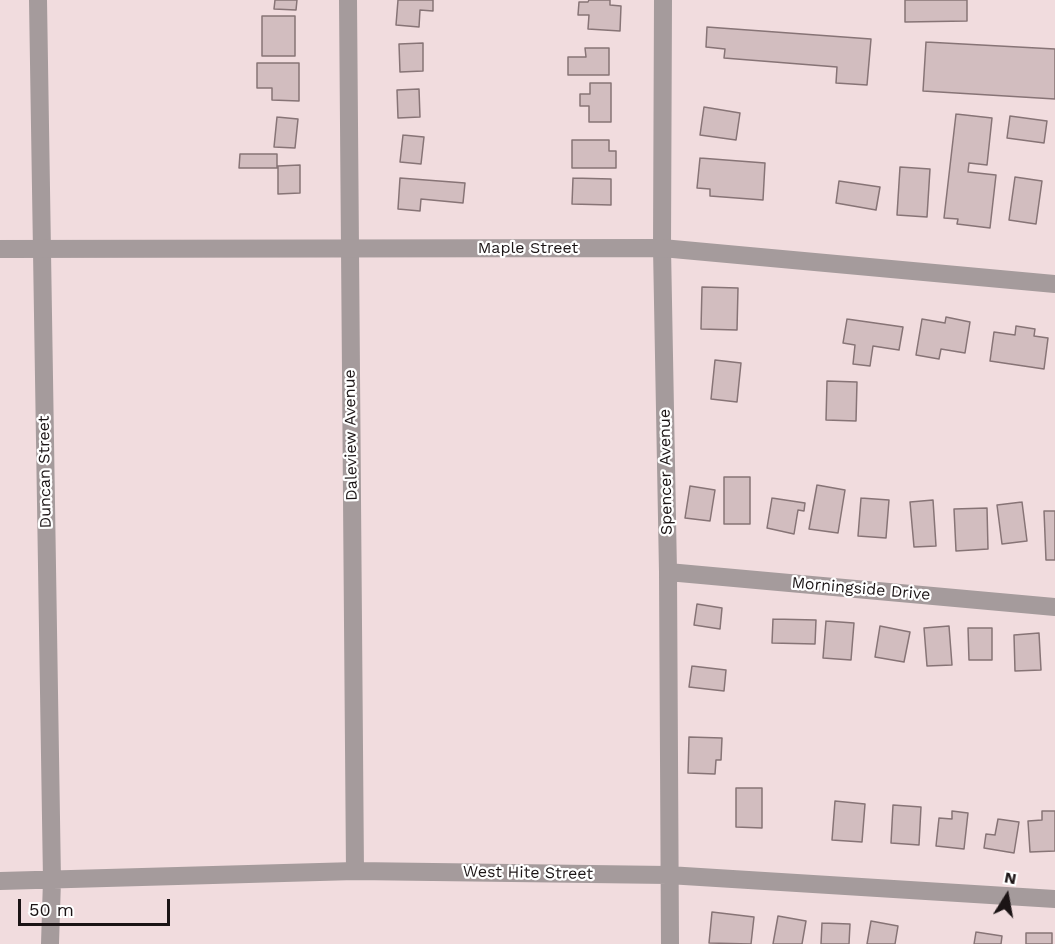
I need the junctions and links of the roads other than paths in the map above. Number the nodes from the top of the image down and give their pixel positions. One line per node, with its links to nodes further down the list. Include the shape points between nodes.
1 (38, 0): 7 (street, Duncan Street)
2 (348, 0): 4 (street, Daleview Avenue)
3 (663, 0): 5 (street, Spencer Avenue)
4 (350, 248): 5 (street, Maple Street); 7 (street, Maple Street); 11 (street, Daleview Avenue)
5 (662, 248): 8 (street, Maple Street); 9 (street, Spencer Avenue)
6 (0, 249): 7 (street, Maple Street)
7 (41, 250): 13 (street, Duncan Street)
8 (1055, 284)
9 (668, 572): 10 (street, Morningside Drive); 12 (street, Spencer Avenue)
10 (1055, 607)
11 (355, 871): 12 (street, West Hite Street); 13 (street, West Hite Street)
12 (668, 875): 15 (street, West Hite Street); 17 (street, Spencer Avenue)
13 (52, 880): 14 (street, West Hite Street); 16 (street, Duncan Street)
14 (0, 881)
15 (1055, 899)
16 (50, 944)
17 (670, 944)

